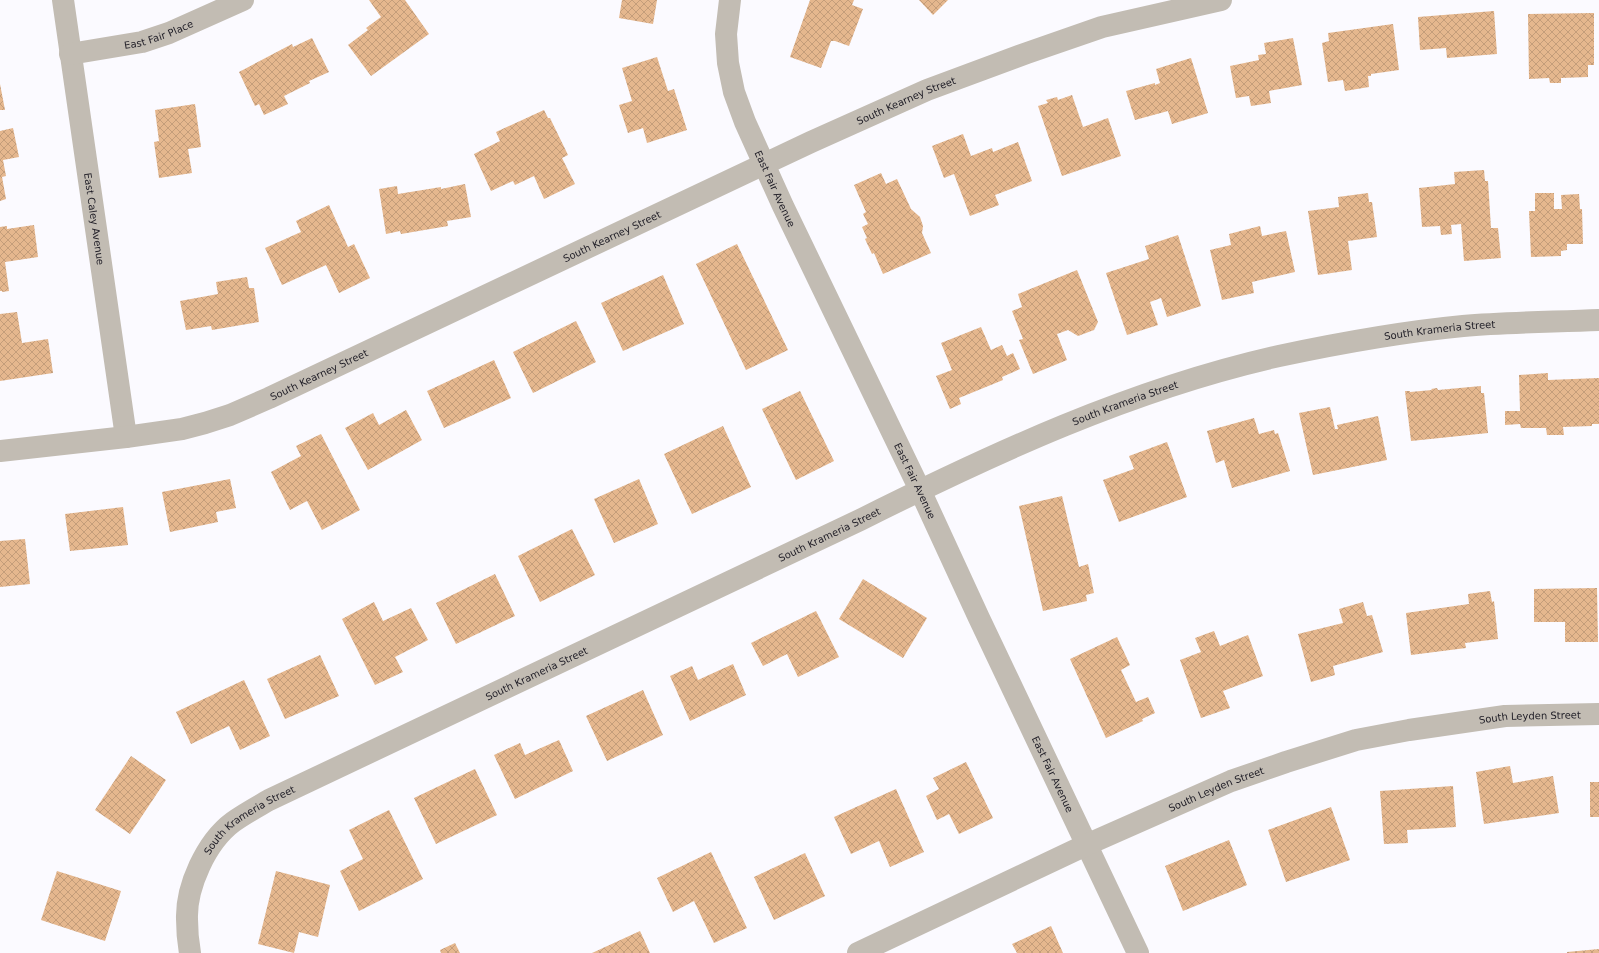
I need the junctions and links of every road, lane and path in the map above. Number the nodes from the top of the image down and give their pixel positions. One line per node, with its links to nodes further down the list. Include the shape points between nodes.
1 (63, 0): 5 (street, East Caley Avenue)
2 (243, 0): 5 (street, East Fair Place, via 169,33 142,42)
3 (730, 0): 6 (street, East Fair Avenue, via 726,34 728,63 736,98)
4 (1221, 0): 6 (street, South Kearney Street, via 1102,28 1027,52 927,90)
5 (70, 54): 8 (street, East Caley Avenue)
6 (764, 164): 8 (street, South Kearney Street, via 230,415 182,429); 10 (street, East Fair Avenue)
7 (1599, 320): 10 (street, South Krameria Street, via 1420,331 1278,357 1161,389 1036,437)
8 (126, 437): 9 (street, South Kearney Street)
9 (0, 451)
10 (920, 490): 12 (street, East Fair Avenue); 13 (street, South Krameria Street, via 269,800 249,812 232,823 203,858 189,899 186,918)
11 (1599, 714): 12 (street, South Leyden Street, via 1505,716 1356,740 1232,781)
12 (1086, 845): 14 (street, South Leyden Street); 15 (street, East Fair Avenue)
13 (190, 953)
14 (858, 953)
15 (1138, 953)

